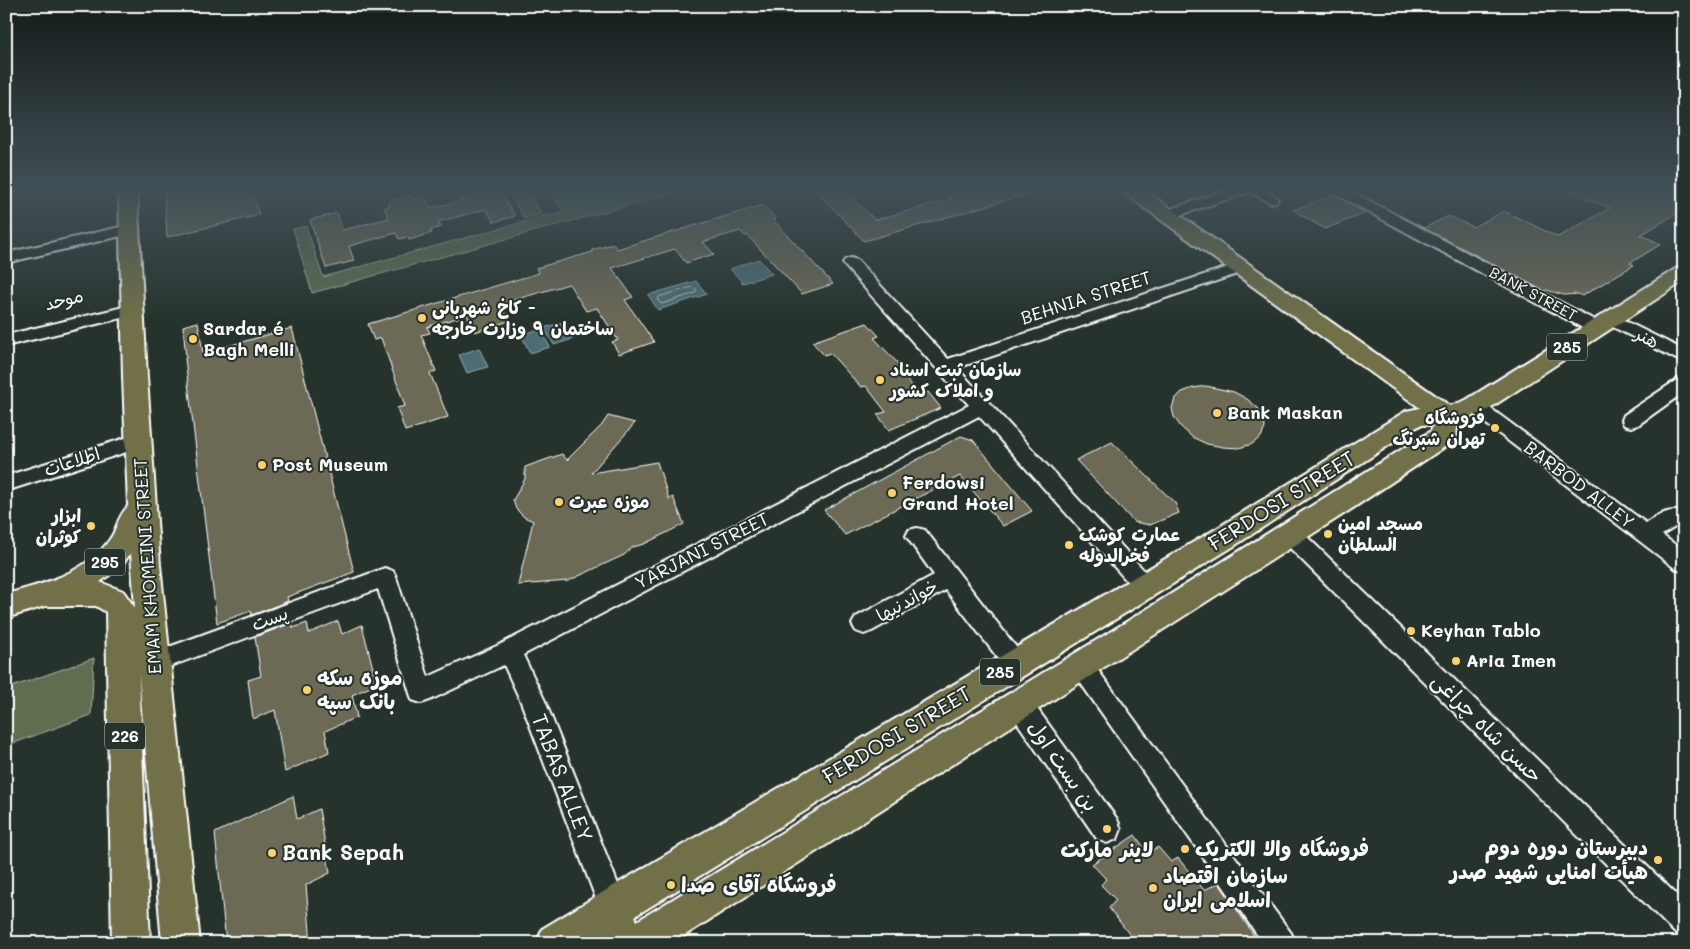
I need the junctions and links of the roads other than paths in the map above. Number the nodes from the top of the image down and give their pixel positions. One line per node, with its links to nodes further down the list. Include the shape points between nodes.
1 (115, 233): 5 (street)
2 (129, 233): 9 (main road, EMAM KHOMEINI STREET / 226)
3 (1192, 233): 7 (main road)
4 (1425, 233): 10 (street, BANK STREET)
5 (6, 258)
6 (851, 263): 14 (street)
7 (1240, 268): 14 (street, BEHNIA STREET); 17 (main road)
8 (1684, 272): 10 (main road, 285)
9 (132, 307): 11 (street, موحد); 12 (street); 19 (main road, EMAM KHOMEINI STREET / 226)
10 (1604, 324): 13 (street, هنر); 17 (main road, 285)
11 (6, 335)
12 (6, 341)
13 (1684, 357)
14 (944, 366): 16 (street)
15 (1684, 383): 18 (street)
16 (982, 407): 32 (street); 37 (street, YARJANI STREET)
17 (1461, 411): 22 (main road, FERDOSI STREET / 285, via 1415,417); 24 (street, BARBOD ALLEY); 25 (main road, FERDOSI STREET / 285, via 1443,436)
18 (1631, 420)
19 (138, 441): 20 (street, اطلاعات); 21 (main road, EMAM KHOMEINI STREET / 226)
20 (6, 484)
21 (143, 508): 33 (main road, 295, via 130,522 121,546 108,560 87,576); 38 (main road, EMAM KHOMEINI STREET / 226)
22 (1264, 512): 25 (main road); 27 (main road, FERDOSI STREET / 285)
23 (1673, 518): 24 (street)
24 (1644, 534): 29 (street, BARBOD ALLEY)
25 (1291, 535): 28 (main road, FERDOSI STREET / 285); 44 (street, حسن شاه چراغی)
26 (917, 536): 31 (street)
27 (1224, 538): 28 (main road); 32 (main road, FERDOSI STREET / 285)
28 (1248, 561): 35 (main road, FERDOSI STREET / 285)
29 (1684, 563)
30 (385, 577): 37 (street, YARJANI STREET, via 421,692); 38 (street, پست)
31 (950, 577): 36 (street, خواندنیها); 39 (street)
32 (1144, 585): 35 (main road); 39 (main road, FERDOSI STREET / 285)
33 (47, 595): 34 (main road, 295); 45 (main road, EMAM KHOMEINI STREET / 226, via 106,595 118,605 122,621)
34 (6, 606)
35 (1170, 612): 40 (main road, FERDOSI STREET / 285)
36 (864, 624)
37 (509, 651): 43 (street, TABAS ALLEY, via 533,701)
38 (155, 662): 46 (main road, EMAM KHOMEINI STREET / 226)
39 (1015, 663): 43 (main road, FERDOSI STREET / 285)
40 (1081, 666): 41 (main road, FERDOSI STREET / 285); 50 (street)
41 (1019, 704): 42 (street, بن بست اول); 49 (main road, FERDOSI STREET / 285)
42 (1107, 829)
43 (613, 907): 47 (main road, FERDOSI STREET / 285); 48 (main road)
44 (1684, 922)
45 (131, 943)
46 (181, 943)
47 (556, 943)
48 (626, 943)
49 (637, 943)
50 (1281, 943)

